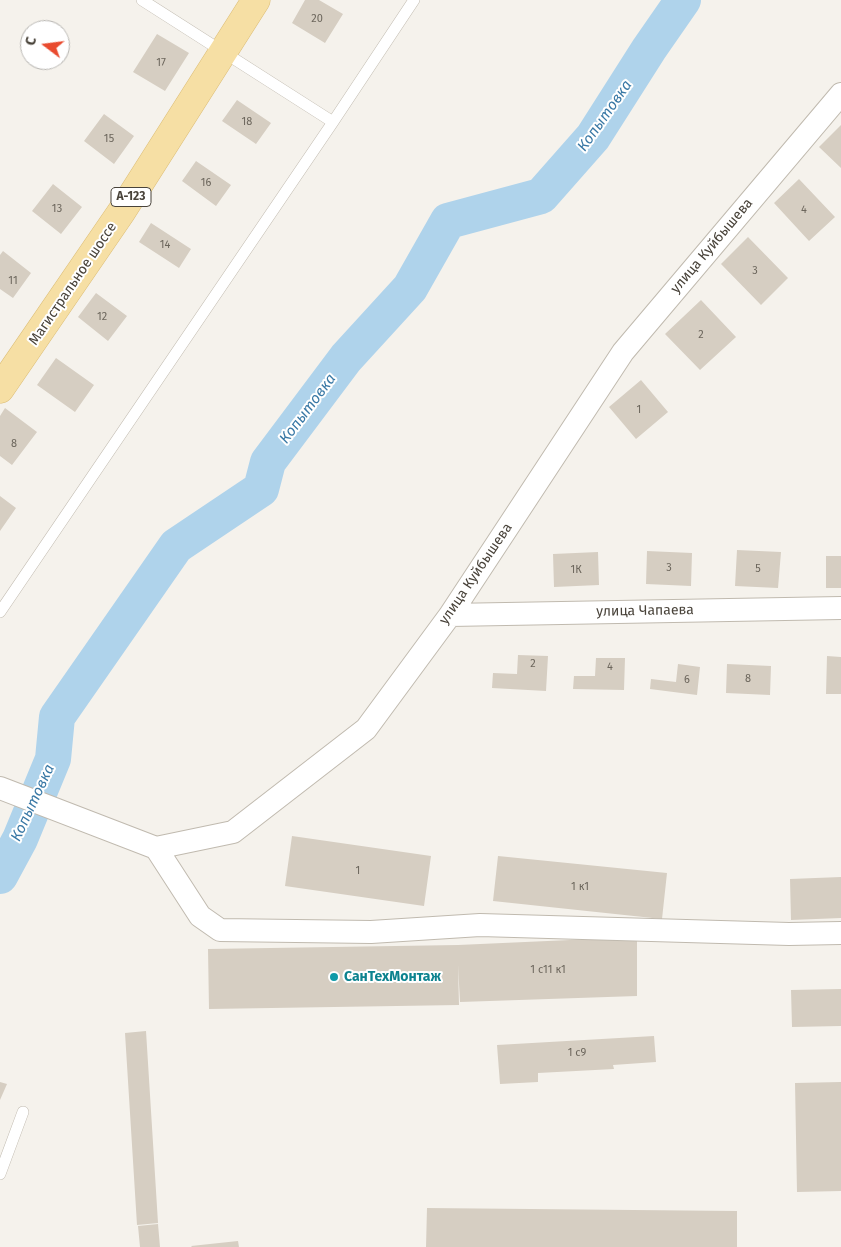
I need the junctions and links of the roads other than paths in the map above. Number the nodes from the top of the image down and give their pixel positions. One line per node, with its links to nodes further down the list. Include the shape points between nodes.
1 (142, 0): 4 (lane)
2 (256, 0): 4 (main road, Магистральное шоссе / А-123)
3 (414, 0): 6 (lane)
4 (224, 52): 6 (lane); 7 (main road, Магистральное шоссе / А-123, via 122,211)
5 (841, 94): 10 (street, улица Куйбышева, via 622,352)
6 (333, 122): 9 (lane)
7 (0, 389)
8 (841, 608): 10 (street, улица Чапаева)
9 (0, 612)
10 (450, 615): 12 (street, улица Куйбышева, via 366,730 233,832)
11 (4, 789): 12 (street)
12 (156, 848): 13 (street, via 200,916 220,930 371,932 480,925)
13 (841, 933)
14 (23, 1112): 15 (lane)
15 (0, 1174)

